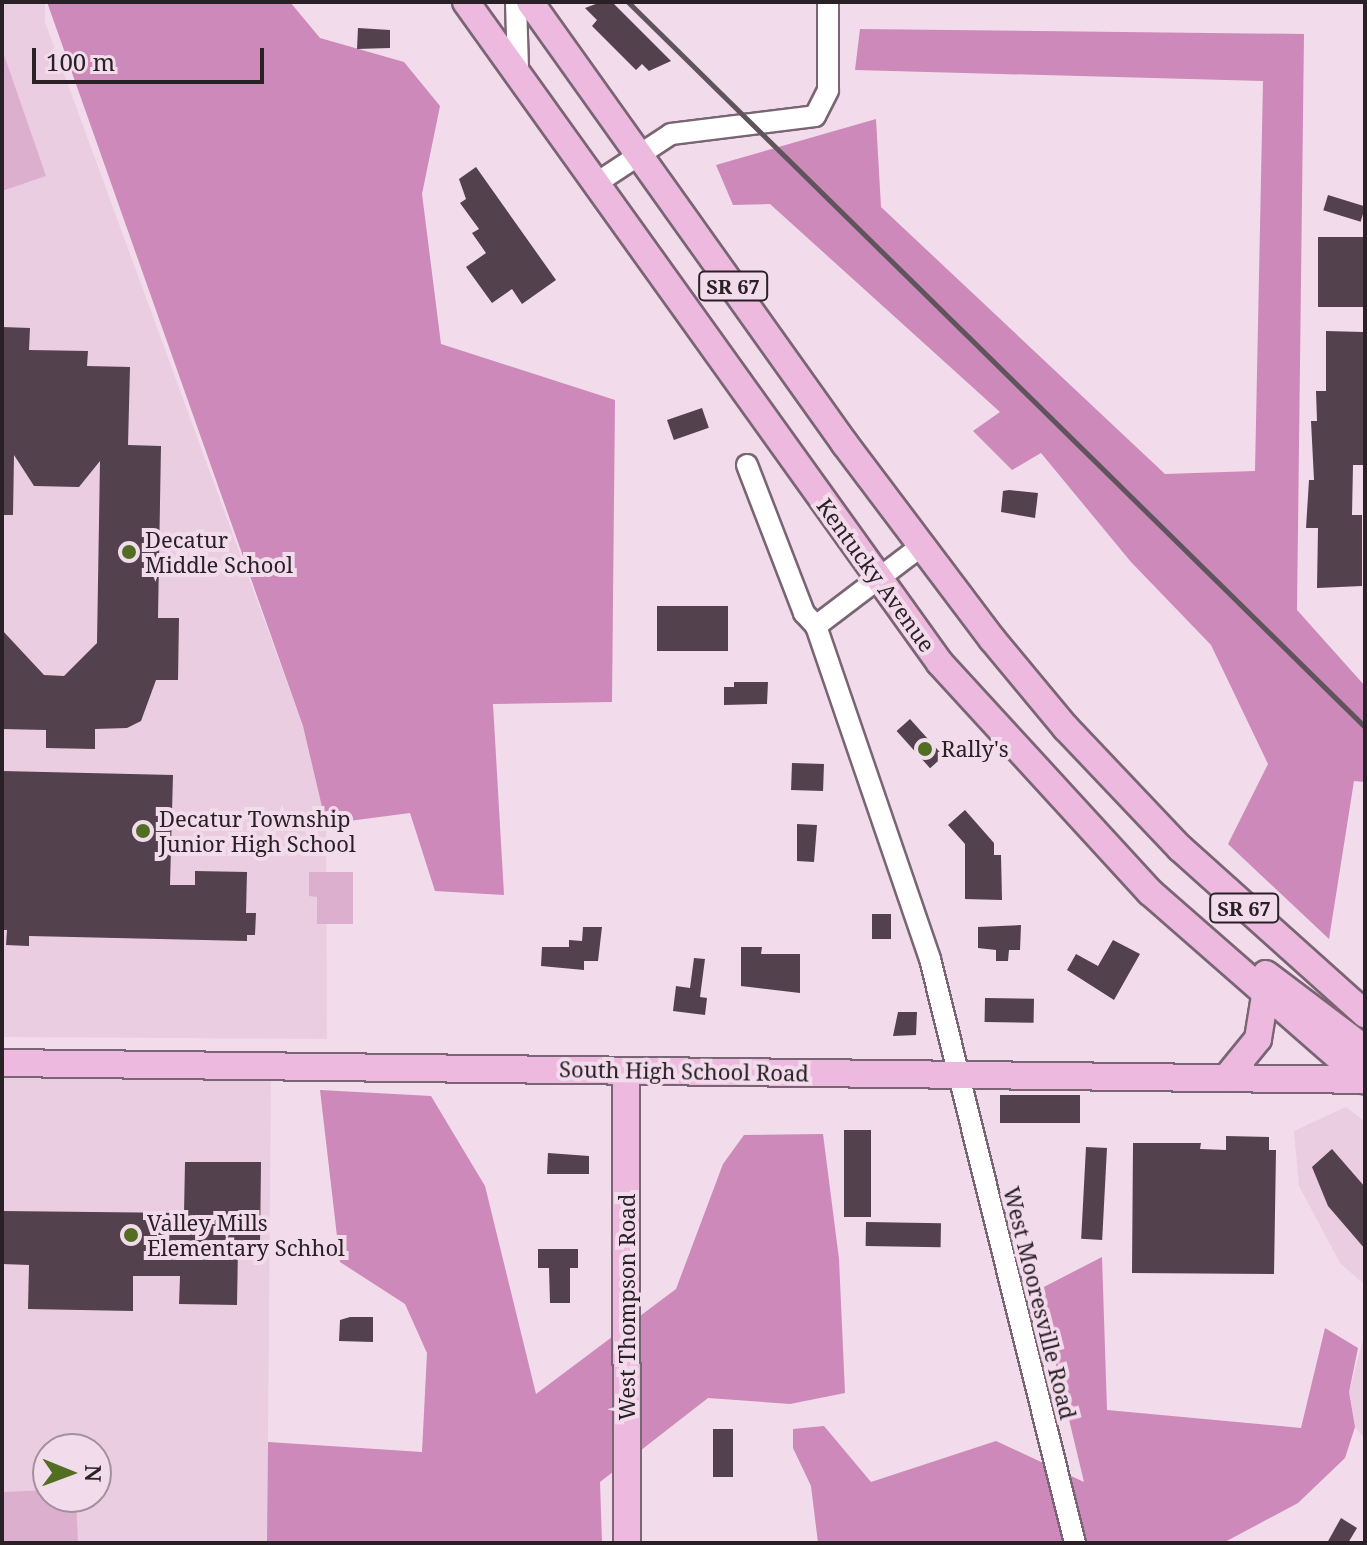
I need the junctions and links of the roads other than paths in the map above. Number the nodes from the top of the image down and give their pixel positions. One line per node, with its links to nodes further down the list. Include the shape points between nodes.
1 (466, 2): 5 (main road, Kentucky Avenue / SR 67)
2 (516, 2): 5 (street)
3 (530, 2): 6 (main road, SR 67)
4 (828, 2): 6 (street, via 828,90 821,109 805,120 675,133)
5 (518, 69): 7 (main road, Kentucky Avenue / SR 67)
6 (639, 153): 7 (street); 9 (main road, SR 67)
7 (598, 182): 10 (main road, Kentucky Avenue / SR 67)
8 (747, 465): 11 (street, via 804,613)
9 (920, 547): 10 (street); 14 (main road, SR 67, via 1066,728 1149,816 1231,897)
10 (877, 578): 11 (street); 12 (main road, Kentucky Avenue / SR 67, via 940,663)
11 (816, 626): 18 (street, via 920,923)
12 (1116, 858): 13 (main road, Kentucky Avenue / SR 67); 15 (main road, via 1144,867 1271,978)
13 (1265, 996): 19 (main road, via 1258,1039); 20 (main road, Kentucky Avenue / SR 67)
14 (1365, 1014)
15 (1365, 1049)
16 (2, 1063): 17 (main road, South High School Road)
17 (626, 1071): 18 (main road, South High School Road); 21 (main road, West Thompson Road)
18 (960, 1074): 19 (main road, South High School Road); 22 (street, West Mooresville Road)
19 (1227, 1077): 20 (main road, South High School Road)
20 (1365, 1080)
21 (627, 1543)
22 (1075, 1543)

